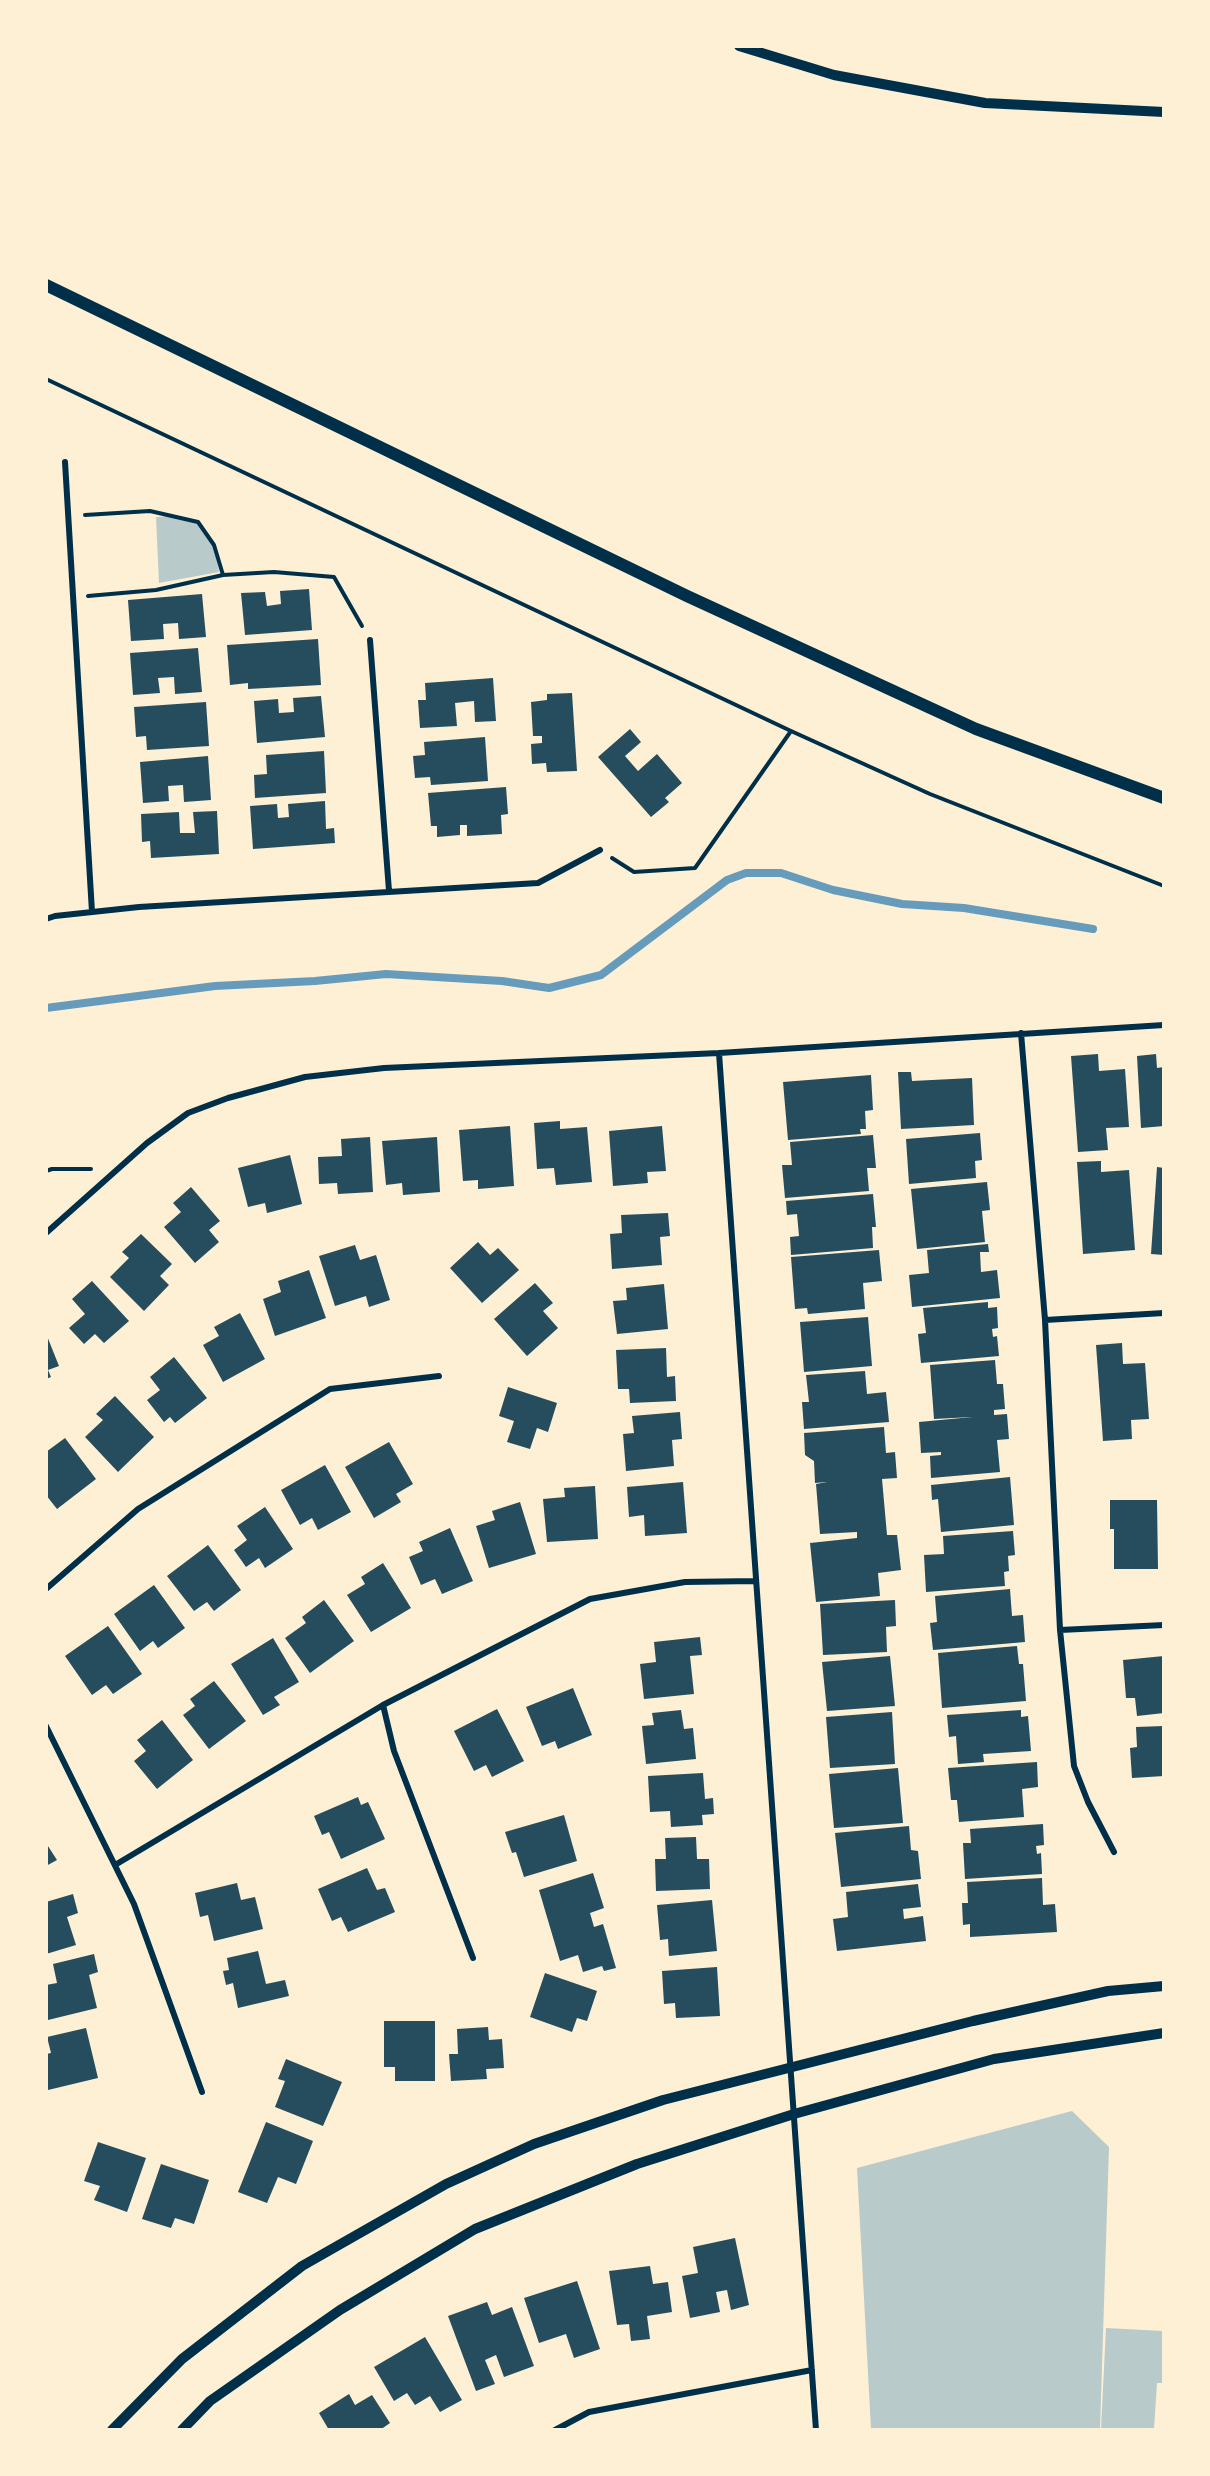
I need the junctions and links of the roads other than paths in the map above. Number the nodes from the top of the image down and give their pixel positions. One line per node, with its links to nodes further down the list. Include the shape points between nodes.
1 (739, 46): 2 (street, via 834,75 984,103)
2 (1164, 112)
3 (46, 285): 6 (main road, via 976,729)
4 (65, 462): 9 (street)
5 (370, 640): 8 (street)
6 (1164, 798)
7 (600, 850): 8 (street, via 538,883)
8 (389, 891): 9 (street)
9 (92, 912): 10 (street)
10 (46, 919)
11 (1164, 1025): 12 (street)
12 (1021, 1033): 13 (street); 16 (street)
13 (719, 1053): 14 (street, via 384,1068 305,1077 188,1113 147,1143); 18 (street)
14 (46, 1233)
15 (1164, 1314): 16 (street)
16 (1045, 1320): 21 (street)
17 (439, 1376): 19 (street, via 330,1389 138,1509)
18 (756, 1581): 22 (street, via 685,1582 590,1599); 29 (street)
19 (46, 1589)
20 (1164, 1625): 21 (street)
21 (1060, 1630): 24 (street, via 1074,1766)
22 (383, 1705): 25 (street); 26 (street, via 394,1751)
23 (46, 1726): 25 (street)
24 (1114, 1852)
25 (115, 1865): 30 (street, via 134,1904)
26 (473, 1958)
27 (1164, 1986): 29 (street, via 1108,1991)
28 (1164, 2033): 31 (street, via 994,2059)
29 (791, 2068): 31 (street); 33 (street, via 663,2100 534,2144 446,2184 302,2266 182,2359)
30 (202, 2092)
31 (794, 2114): 32 (street); 34 (street, via 637,2164 475,2229 340,2310 210,2401)
32 (812, 2370): 35 (street, via 588,2412); 36 (street)
33 (112, 2430)
34 (182, 2430)
35 (555, 2430)
36 (816, 2430)

